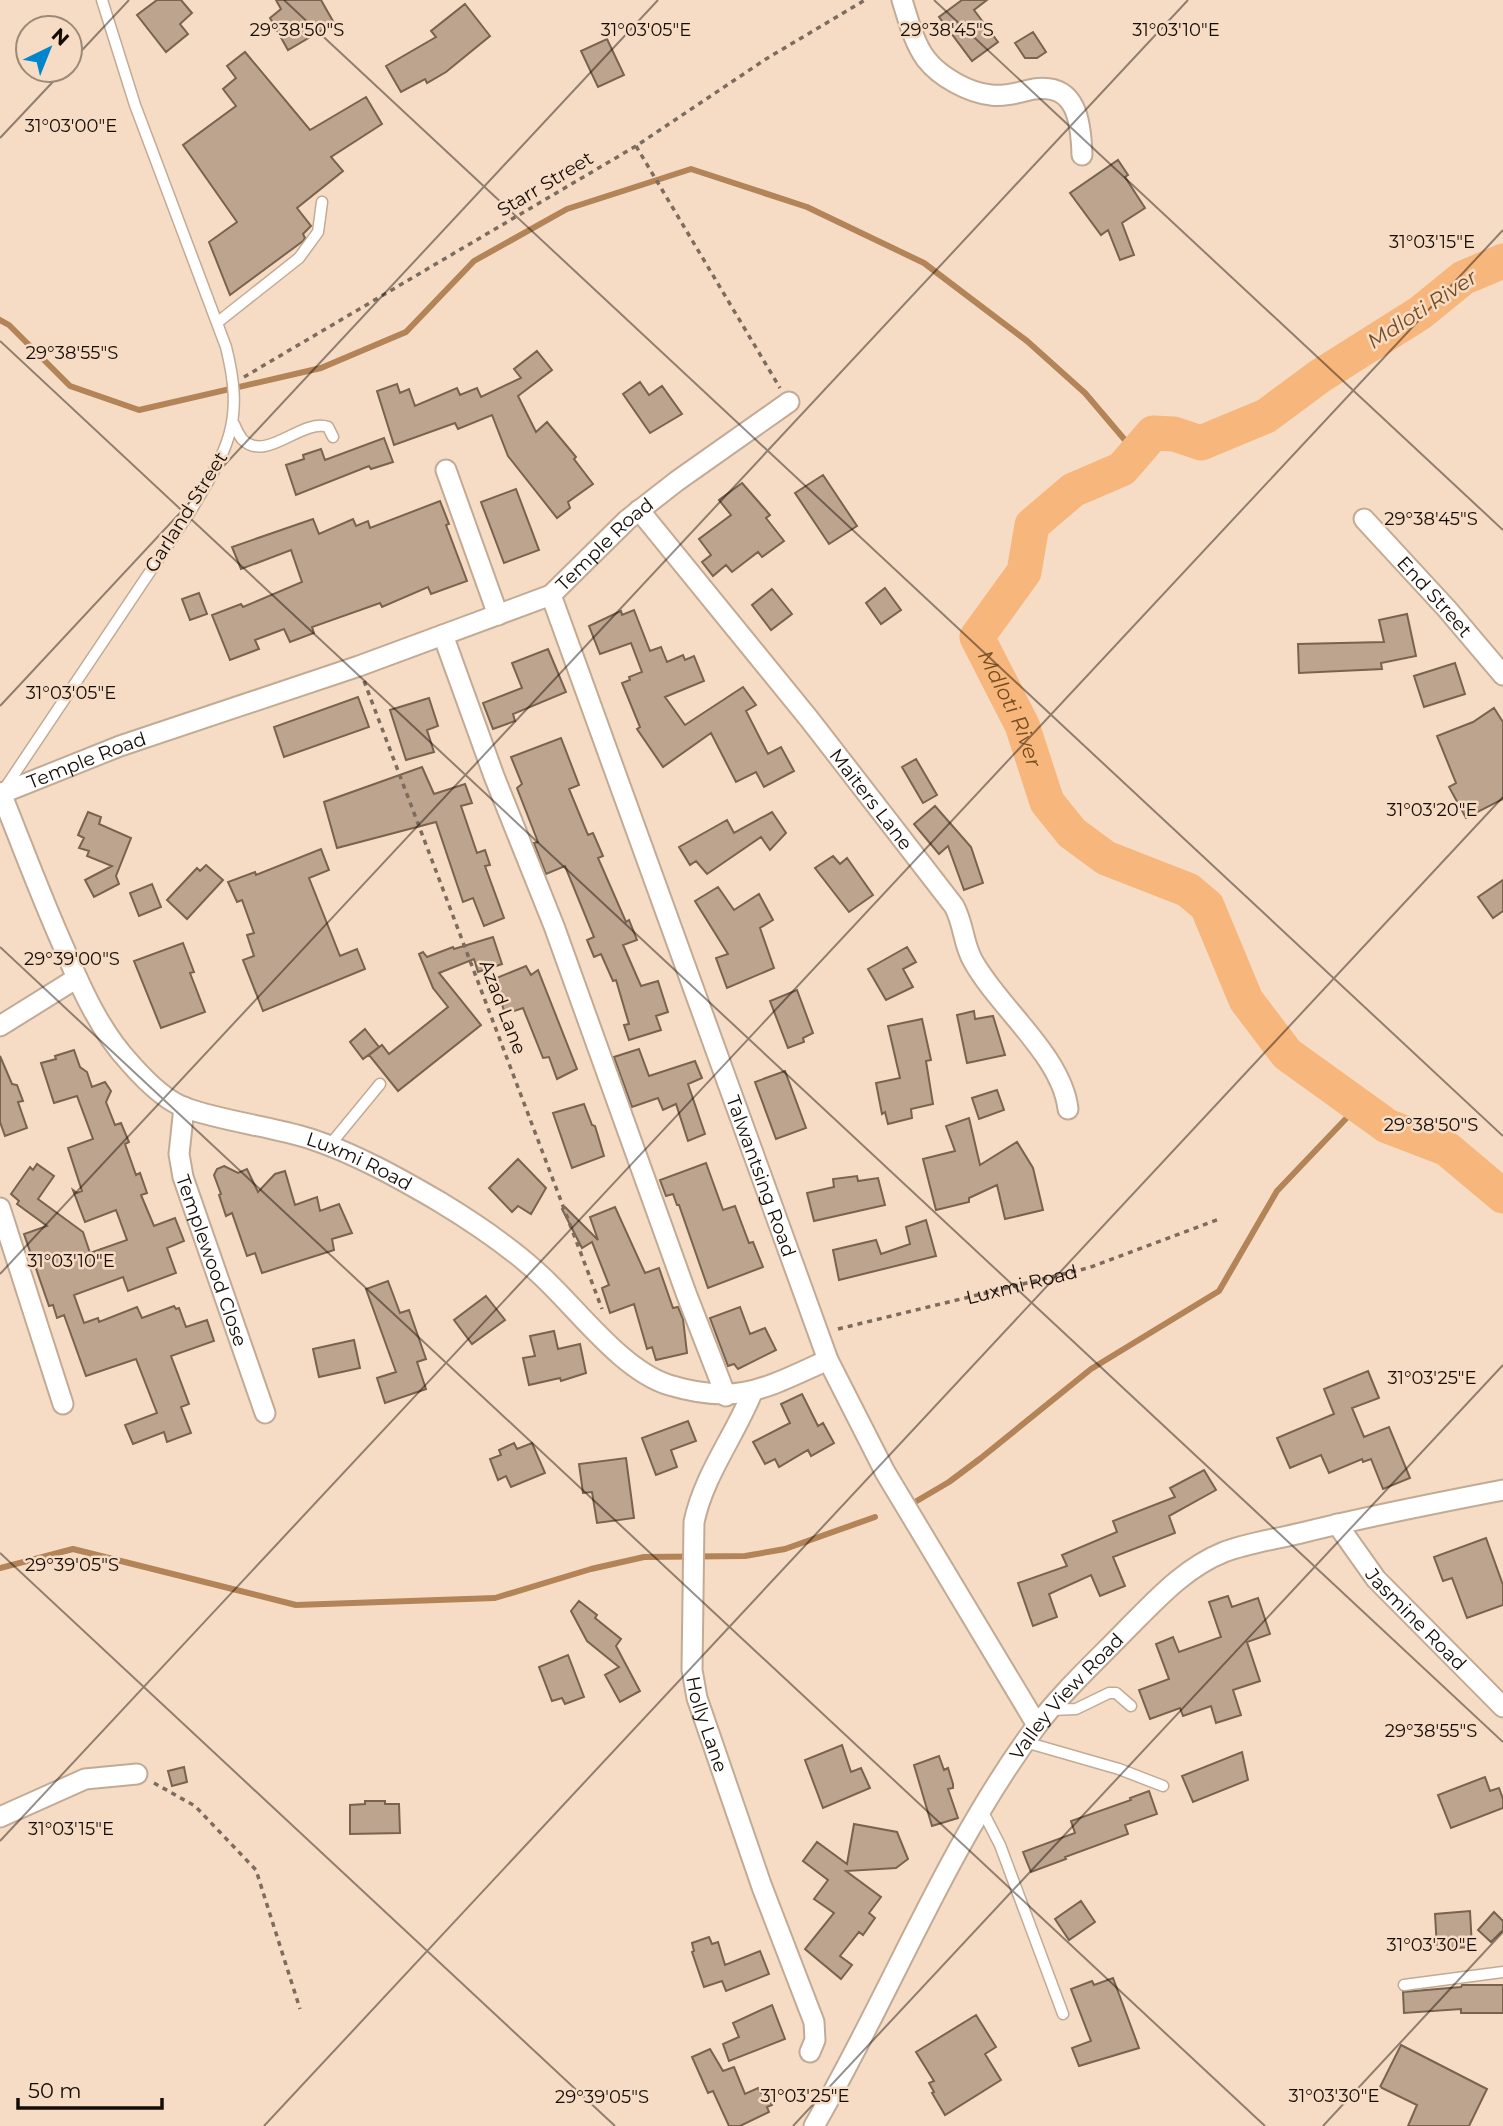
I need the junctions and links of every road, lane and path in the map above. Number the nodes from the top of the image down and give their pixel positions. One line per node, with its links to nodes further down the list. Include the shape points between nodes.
1 (102, 0): 7 (lane, Garland Street, via 135,106)
2 (865, 0): 4 (path, Starr Street)
3 (902, 0): 5 (street, via 921,51 943,75 991,95 1048,88 1066,96 1081,125)
4 (636, 146): 8 (path, Starr Street); 9 (path)
5 (1082, 155)
6 (322, 202): 7 (lane, via 318,232 299,258)
7 (218, 322): 8 (lane, Garland Street)
8 (234, 384): 10 (lane, Garland Street)
9 (789, 402): 13 (street, Temple Road)
10 (233, 424): 11 (lane, via 253,446 265,446 321,425 328,427); 20 (lane, Garland Street, via 217,467 190,512)
11 (333, 437)
12 (446, 470): 16 (street)
13 (639, 510): 15 (street, Temple Road); 25 (street, Maiters Lane, via 954,906 972,960 1056,1073 1067,1094)
14 (1364, 519): 19 (street, End Street)
15 (551, 595): 16 (street, Temple Road); 30 (street, Talwantsing Road)
16 (498, 615): 17 (street, Temple Road)
17 (443, 635): 18 (street, Temple Road); 33 (street)
18 (359, 666): 20 (street, Temple Road, via 120,746); 29 (path, Azad Lane)
19 (1503, 675)
20 (1, 794): 21 (street, Luxmi Road)
21 (77, 978): 22 (street); 24 (street, Luxmi Road, via 100,1022 130,1063)
22 (0, 1026)
23 (380, 1084): 26 (lane)
24 (184, 1107): 26 (street, Luxmi Road); 35 (street, Templewood Close, via 179,1154 183,1177)
25 (1068, 1109)
26 (329, 1146): 33 (street, Luxmi Road, via 442,1203 493,1237 534,1269 621,1357 646,1374 665,1384)
27 (0, 1208): 34 (street)
28 (1219, 1219): 30 (path, Luxmi Road, via 1088,1268)
29 (602, 1309)
30 (818, 1334): 31 (street, Talwantsing Road)
31 (828, 1360): 32 (street, Luxmi Road); 41 (street, Talwantsing Road, via 885,1472)
32 (752, 1392): 33 (street, Luxmi Road); 51 (street, Holly Lane, via 704,1484 694,1521 692,1670 762,1887 814,2022)
33 (726, 1396)
34 (63, 1404)
35 (265, 1413)
36 (1503, 1489): 37 (street, Valley View Road)
37 (1337, 1524): 39 (street, Jasmine Road, via 1376,1579); 40 (street, Valley View Road, via 1225,1552 1194,1567 1089,1667)
38 (1131, 1706): 40 (lane, via 1116,1693 1109,1693 1076,1709)
39 (1503, 1707)
40 (1051, 1710): 41 (street, Valley View Road)
41 (1037, 1725): 42 (street, Valley View Road)
42 (1025, 1742): 44 (lane); 45 (street, Valley View Road)
43 (137, 1774): 46 (street, via 85,1779); 49 (path, via 195,1806 256,1870)
44 (1163, 1786)
45 (982, 1810): 50 (lane, via 1000,1845); 52 (street, Valley View Road)
46 (0, 1816)
47 (1503, 1972): 48 (lane)
48 (1404, 1985)
49 (300, 2009)
50 (1062, 2014)
51 (810, 2052)
52 (814, 2126)

